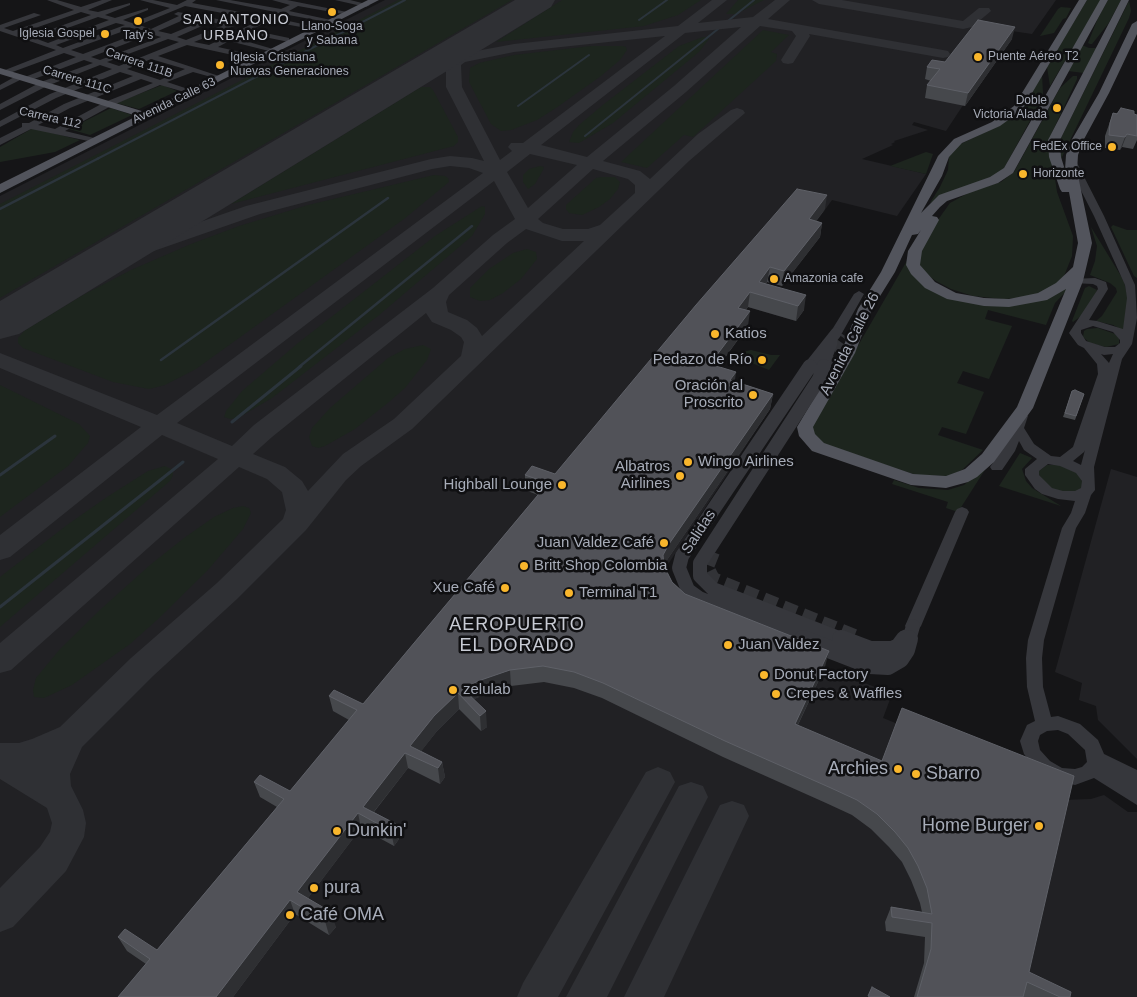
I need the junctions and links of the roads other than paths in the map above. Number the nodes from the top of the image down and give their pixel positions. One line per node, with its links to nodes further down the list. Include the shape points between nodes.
1 (80, 0): 15 (street)
2 (109, 0): 19 (street)
3 (143, 0): 16 (street)
4 (193, 0): 16 (street)
5 (219, 0): 22 (street)
6 (274, 0): 14 (street)
7 (338, 0): 12 (street)
8 (1083, 0): 57 (main road, Avenida Calle 26)
9 (1104, 0): 33 (main road, Avenida Calle 26)
10 (1124, 0): 47 (main road, Avenida Calle 26)
11 (49, 1): 15 (street)
12 (367, 2): 23 (main road, Avenida Calle 63); 75 (main road, Avenida Calle 63)
13 (128, 4): 25 (street)
14 (298, 4): 22 (street); 23 (street)
15 (66, 5): 17 (street); 19 (street)
16 (181, 6): 21 (street); 27 (street)
17 (56, 8)
18 (146, 9): 28 (street)
19 (80, 10): 25 (street); 41 (street)
20 (47, 11): 37 (street)
21 (168, 12): 26 (street); 34 (street)
22 (282, 12): 27 (street); 30 (street)
23 (342, 12): 30 (main road, Avenida Calle 63)
24 (1134, 13): 81 (main road, Avenida Calle 26, via 1104,93 1077,141)
25 (97, 15): 28 (street); 44 (street)
26 (186, 16): 29 (street); 39 (street)
27 (267, 19): 31 (street); 35 (street)
28 (116, 20): 34 (street); 49 (street)
29 (210, 20): 32 (street); 42 (street)
30 (327, 20): 36 (main road, Avenida Calle 63)
31 (289, 23): 36 (street); 38 (street)
32 (231, 24): 35 (street); 48 (street)
33 (1091, 24): 47 (main road, via 1086,44 1096,46); 64 (main road, Avenida Calle 26)
34 (134, 25): 39 (street); 52 (street)
35 (252, 27): 40 (street)
36 (312, 27): 46 (main road, Avenida Calle 63)
37 (0, 28): 41 (street, Carrera 111B)
38 (276, 30)
39 (152, 31): 42 (street); 53 (street)
40 (244, 31): 45 (street); 46 (street)
41 (13, 33): 43 (street); 44 (street, Carrera 111B)
42 (170, 37): 48 (street); 56 (street)
43 (0, 39)
44 (30, 39): 49 (street, Carrera 111B)
45 (228, 39): 50 (street); 51 (street)
46 (286, 40): 51 (main road, Avenida Calle 63)
47 (1106, 40): 70 (main road, Avenida Calle 26)
48 (189, 43): 50 (street); 54 (street)
49 (49, 45): 52 (street, Carrera 111B)
50 (210, 48): 55 (street)
51 (269, 49): 55 (main road, Avenida Calle 63)
52 (66, 50): 53 (street, Carrera 111B); 60 (street)
53 (85, 57): 56 (street, Carrera 111B); 63 (street)
54 (153, 57): 58 (street); 59 (street)
55 (252, 57): 62 (main road, Avenida Calle 63)
56 (101, 63): 58 (street, Carrera 111B); 66 (street)
57 (1044, 66): 72 (main road); 86 (main road, Avenida Calle 26, via 1014,112 962,139 946,152)
58 (122, 69): 61 (street, Carrera 111B); 68 (street)
59 (193, 69): 62 (street); 65 (street)
60 (2, 72): 63 (main road, Carrera 111C)
61 (140, 76): 65 (street, Carrera 111B); 71 (street)
62 (215, 76): 69 (main road, Avenida Calle 63)
63 (23, 78): 66 (main road, Carrera 111C); 67 (street)
64 (1058, 80): 70 (main road, via 1070,74 1079,75); 72 (main road, Avenida Calle 26)
65 (162, 83): 69 (street, Carrera 111B); 73 (street)
66 (44, 84): 68 (main road, Carrera 111C); 74 (street)
67 (0, 88)
68 (66, 91): 71 (main road, Carrera 111C); 76 (street)
69 (185, 91): 75 (main road, Avenida Calle 63)
70 (1078, 91): 85 (main road, Avenida Calle 26, via 1053,144 1056,163)
71 (86, 97): 73 (main road, Carrera 111C); 77 (street)
72 (1045, 103): 84 (main road, Avenida Calle 26, via 1009,170 994,180)
73 (108, 104): 75 (main road, Carrera 111C); 78 (street)
74 (0, 107)
75 (142, 114): 79 (main road, Avenida Calle 63)
76 (2, 121): 77 (street, Carrera 112)
77 (29, 126): 78 (street, Carrera 112); 80 (street)
78 (57, 132): 79 (street, Carrera 112)
79 (91, 140): 82 (main road, Avenida Calle 63); 83 (main road, Avenida Calle 63)
80 (0, 142)
81 (1071, 161): 85 (main road, Avenida Calle 26); 92 (street, via 1130,285 1132,315)
82 (0, 183)
83 (0, 189)
84 (961, 191): 86 (main road, Avenida Calle 26, via 938,202); 87 (main road, via 939,211 915,251 913,265 930,286 974,301 1009,303 1042,296 1061,286)
85 (1083, 232): 87 (main road, Avenida Calle 26, via 1085,248)
86 (902, 245): 94 (main road, Avenida Calle 26, via 865,309 848,353 805,427 809,439 825,450 912,479 946,482 962,478 980,466)
87 (1082, 263): 88 (main road, Avenida Calle 26)
88 (1076, 282): 90 (street, via 1095,281 1102,284 1103,289); 94 (main road, Avenida Calle 26)
89 (859, 294): 91 (street, Salidas)
90 (1080, 326): 92 (street, via 1093,323 1110,327 1123,335); 93 (street, via 1075,334)
91 (836, 334): 104 (street, Salidas, bridge, via 820,379 700,563 700,576 713,589 870,650 896,649); 104 (street, Salidas, bridge, via 808,368 682,556 680,574 688,590 698,598 870,666 888,666 900,659)
92 (1124, 344): 93 (street, via 1104,351); 99 (street, via 1116,360)
93 (1089, 347): 97 (street, via 1103,363 1104,374 1079,449)
94 (1025, 408): 95 (street)
95 (1017, 428): 96 (street, via 1029,447); 98 (street)
96 (1048, 460): 97 (street); 101 (street, via 1035,465 1032,475 1040,486)
97 (1063, 462): 99 (street)
98 (997, 467)
99 (1087, 476): 100 (street, via 1090,486)
100 (1084, 494): 101 (street, via 1071,497); 103 (street)
101 (1055, 495): 103 (street, via 1069,511)
102 (962, 512): 104 (street, Salidas)
103 (1069, 528): 105 (street, via 1036,640 1035,687)
104 (913, 626)
105 (1044, 724): 106 (street, via 1058,723 1081,733 1092,745); 106 (street, via 1033,730 1029,741 1033,754 1044,766 1067,777 1082,776)
106 (1095, 764): 107 (street); 108 (street)
107 (1137, 779)
108 (1137, 797)

